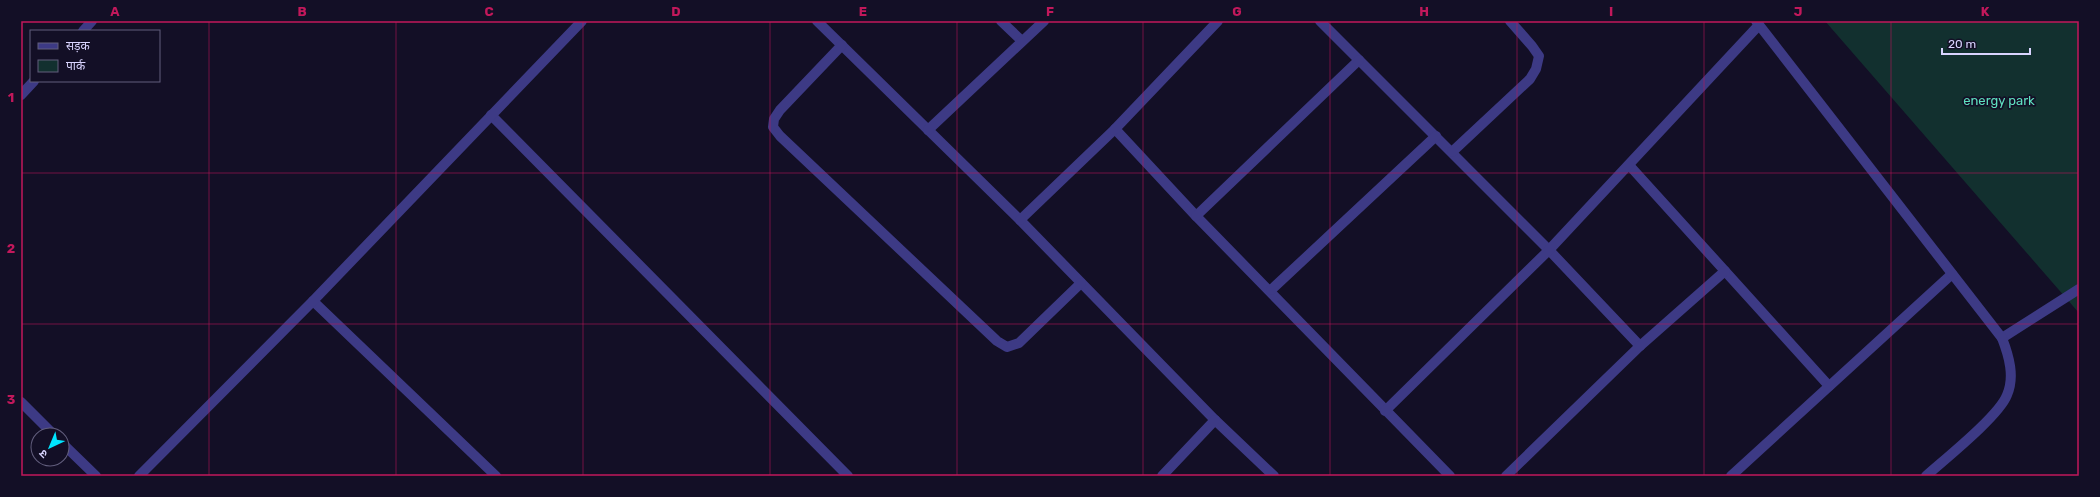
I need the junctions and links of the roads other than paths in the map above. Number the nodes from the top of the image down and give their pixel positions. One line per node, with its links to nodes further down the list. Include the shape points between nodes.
1 (92, 21): 10 (street)
2 (582, 21): 16 (street)
3 (817, 21): 12 (street)
4 (1001, 21): 11 (street)
5 (1044, 21): 11 (street)
6 (1218, 21): 17 (street)
7 (1320, 21): 13 (street)
8 (1510, 21): 20 (street, via 1539,56 1536,69 1530,79)
9 (1757, 23): 21 (street); 26 (street)
10 (83, 30)
11 (1022, 41): 18 (street)
12 (842, 45): 18 (street); 27 (street, via 780,110 774,119 773,127 780,136 997,341 1007,347 1018,343)
13 (1359, 60): 19 (street); 22 (street)
14 (33, 82): 15 (street)
15 (21, 95)
16 (491, 115): 30 (street); 42 (street)
17 (1115, 129): 22 (street); 23 (street)
18 (928, 130): 23 (street)
19 (1436, 136): 20 (street); 29 (street)
20 (1452, 152): 24 (street)
21 (1629, 165): 24 (street); 25 (street)
22 (1196, 216): 29 (street)
23 (1020, 220): 27 (street)
24 (1549, 250): 32 (street); 35 (street)
25 (1725, 271): 32 (street); 33 (street)
26 (1952, 274): 31 (street); 33 (street)
27 (1081, 283): 36 (street)
28 (2079, 289): 31 (street)
29 (1270, 290): 35 (street)
30 (313, 301): 40 (street); 41 (street)
31 (2002, 338): 48 (street, via 2010,356 2008,395 1997,411)
32 (1640, 346): 46 (street)
33 (1829, 386): 47 (street)
34 (21, 402): 37 (street)
35 (1385, 411): 45 (street)
36 (1215, 420): 43 (street); 44 (street)
37 (46, 427)
38 (70, 450): 39 (street)
39 (96, 476)
40 (139, 476)
41 (496, 476)
42 (848, 476)
43 (1162, 476)
44 (1274, 476)
45 (1450, 476)
46 (1506, 476)
47 (1731, 476)
48 (1926, 476)

